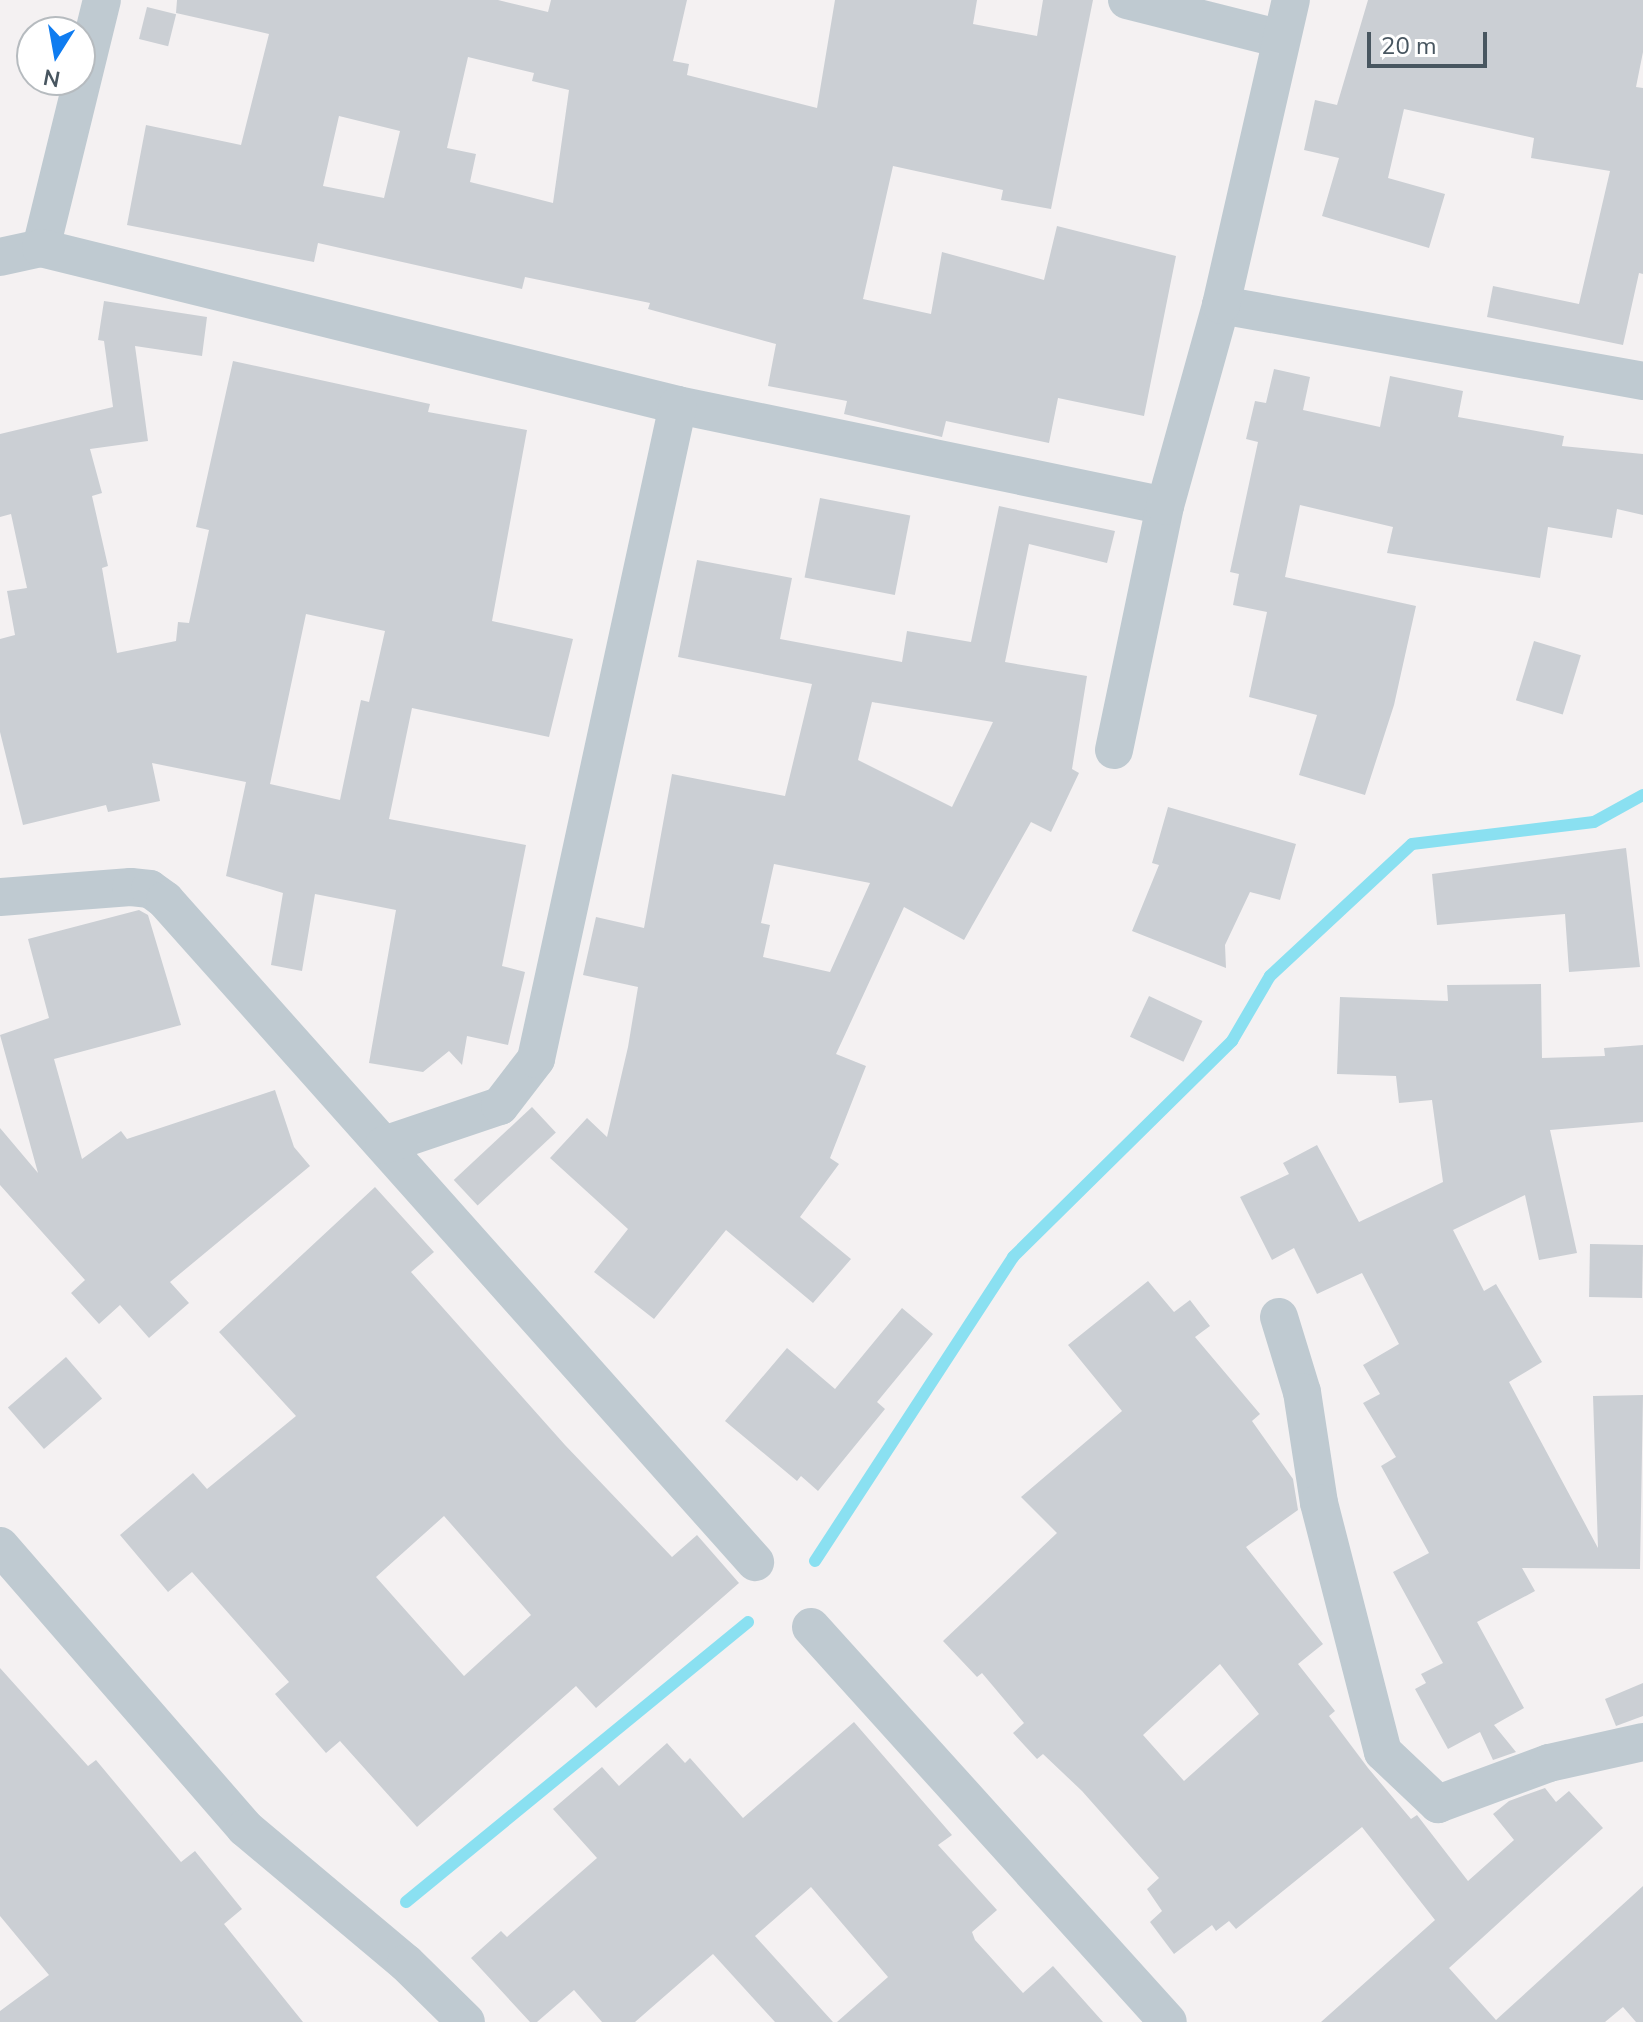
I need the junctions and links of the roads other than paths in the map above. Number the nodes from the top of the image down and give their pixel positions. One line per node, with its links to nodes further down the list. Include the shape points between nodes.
1 (102, 0): 5 (street)
2 (1127, 0): 4 (street)
3 (1291, 0): 4 (street)
4 (1281, 39): 7 (street)
5 (41, 248): 6 (street); 9 (street)
6 (0, 257)
7 (1221, 305): 8 (street); 10 (street)
8 (1643, 381)
9 (678, 405): 10 (street); 13 (street, via 536,1059 500,1106)
10 (1165, 506): 11 (street)
11 (1114, 750)
12 (0, 897): 13 (street, via 150,889)
13 (384, 1145): 16 (street)
14 (1279, 1317): 18 (street, via 1302,1392 1319,1503 1383,1752 1438,1804 1549,1763)
15 (0, 1546): 19 (street, via 245,1828 406,1963)
16 (755, 1562)
17 (811, 1627): 20 (street)
18 (1640, 1750)
19 (466, 2022)
20 (1168, 2022)

